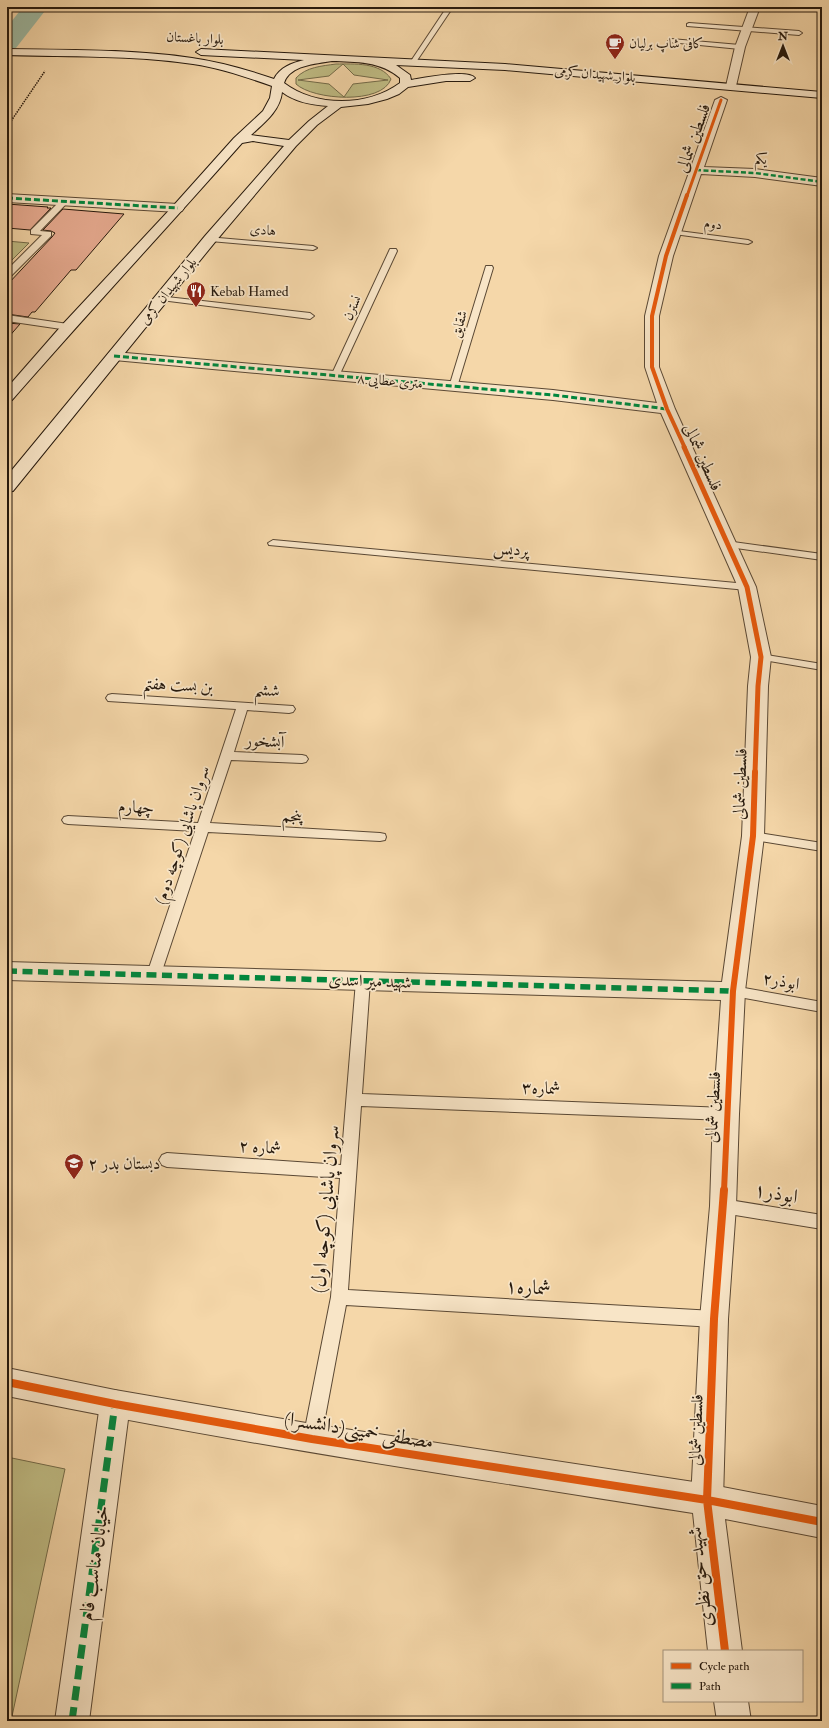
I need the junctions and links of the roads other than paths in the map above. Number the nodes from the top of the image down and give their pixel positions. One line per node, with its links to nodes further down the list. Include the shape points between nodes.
1 (450, 7): 13 (lane)
2 (755, 7): 4 (street)
3 (689, 25): 4 (lane)
4 (747, 29): 5 (lane); 8 (street)
5 (799, 33)
6 (671, 41): 8 (lane)
7 (7, 45): 9 (street)
8 (740, 47): 19 (street)
9 (55, 49): 10 (street); 11 (street, بلوار باغستان); 17 (street, بلوار باغستان, via 192,61 239,71)
10 (7, 52)
11 (332, 58): 12 (street); 17 (street, via 297,65 279,77)
12 (368, 60): 13 (street, بلوار شهیدان کرمی); 18 (street, via 399,70 406,77)
13 (414, 61): 14 (street, بلوار شهیدان کرمی)
14 (505, 67): 16 (street, via 502,73); 19 (street, بلوار شهیدان کرمی)
15 (482, 78): 18 (street, via 446,78)
16 (508, 79)
17 (278, 84): 22 (street, بلوار باغستان, via 295,96); 23 (street, via 276,98 268,113)
18 (405, 84): 22 (street, بلوار باغستان, via 399,91 387,96)
19 (731, 86): 20 (street, بلوار شهیدان کرمی)
20 (822, 95)
21 (721, 100): 25 (street, فلسطین شمالی)
22 (338, 104): 24 (street, بلوار شهیدان کرمی, via 313,123)
23 (238, 140): 24 (street, via 253,138); 29 (street)
24 (292, 144): 31 (street, بلوار شهیدان کرمی)
25 (696, 170): 26 (street, یکم, via 755,173); 30 (street, فلسطین شمالی)
26 (822, 182)
27 (7, 198): 28 (street)
28 (65, 201): 29 (street); 36 (lane, via 34,232 48,234)
29 (178, 208): 40 (street)
30 (674, 232): 32 (lane, دوم); 45 (street, فلسطین شمالی, via 652,316 652,367)
31 (210, 238): 33 (lane, هادی); 37 (street, بلوار شهیدان کرمی)
32 (748, 242)
33 (313, 248)
34 (393, 251): 42 (lane, نسترن)
35 (489, 268): 43 (lane, شقایق)
36 (7, 275)
37 (161, 298): 38 (lane); 41 (street, بلوار شهیدان کرمی)
38 (310, 316)
39 (7, 318): 40 (lane)
40 (68, 327): 44 (street)
41 (114, 356): 42 (street, ۸ متری عطایی); 46 (street, بلوار شهیدان کرمی)
42 (335, 376): 43 (street, ۸ متری عطایی)
43 (453, 387): 45 (street, ۸ متری عطایی, via 553,395)
44 (7, 397)
45 (667, 409): 48 (street, فلسطین شمالی)
46 (7, 487)
47 (274, 543): 50 (lane, پردیس)
48 (726, 544): 49 (lane); 50 (street, فلسطین شمالی)
49 (822, 557)
50 (746, 587): 51 (street, فلسطین شمالی)
51 (761, 657): 52 (lane); 60 (street, فلسطین شمالی)
52 (822, 667)
53 (112, 698): 54 (lane, بن بست هفتم)
54 (242, 706): 55 (lane, ششم); 56 (lane, سروان پاشایی (کوچه دوم))
55 (289, 709)
56 (226, 756): 57 (lane, آبشخور); 59 (lane, سروان پاشایی (کوچه دوم))
57 (302, 759)
58 (68, 820): 59 (lane, چهارم)
59 (203, 828): 61 (lane, پنجم); 64 (lane, سروان پاشایی (کوچه دوم))
60 (753, 836): 62 (lane); 66 (street, فلسطین شمالی)
61 (380, 837)
62 (822, 847)
63 (7, 971): 64 (street, شهید میر اسدی)
64 (154, 974): 65 (street, شهید میر اسدی)
65 (364, 981): 66 (street, شهید میر اسدی); 68 (lane, سروان پاشایی (کوچه اول))
66 (733, 991): 67 (lane, ابوذر۲); 69 (street, فلسطین شمالی)
67 (822, 1007)
68 (355, 1100): 69 (lane, شماره۳); 71 (lane, سروان پاشایی (کوچه اول))
69 (726, 1114): 72 (street, فلسطین شمالی)
70 (167, 1160): 71 (lane, شماره ۲)
71 (350, 1172): 74 (lane, سروان پاشایی (کوچه اول))
72 (723, 1206): 73 (lane, ابوذر۱); 75 (street, فلسطین شمالی)
73 (822, 1222)
74 (340, 1297): 75 (lane, شماره۱); 78 (lane, سروان پاشایی (کوچه اول))
75 (714, 1319): 79 (street, فلسطین شمالی)
76 (7, 1382): 77 (street, (دانشسرا)مصطفی خمینی)
77 (116, 1404): 78 (street, (دانشسرا)مصطفی خمینی); 83 (street, خیابان مناسب فام)
78 (312, 1439): 79 (street, (دانشسرا)مصطفی خمینی)
79 (707, 1500): 80 (street, (دانشسرا)مصطفی خمینی); 81 (street, شهید حق نظری)
80 (822, 1522)
81 (725, 1650)
82 (731, 1702): 84 (street)
83 (72, 1721)
84 (734, 1721)

